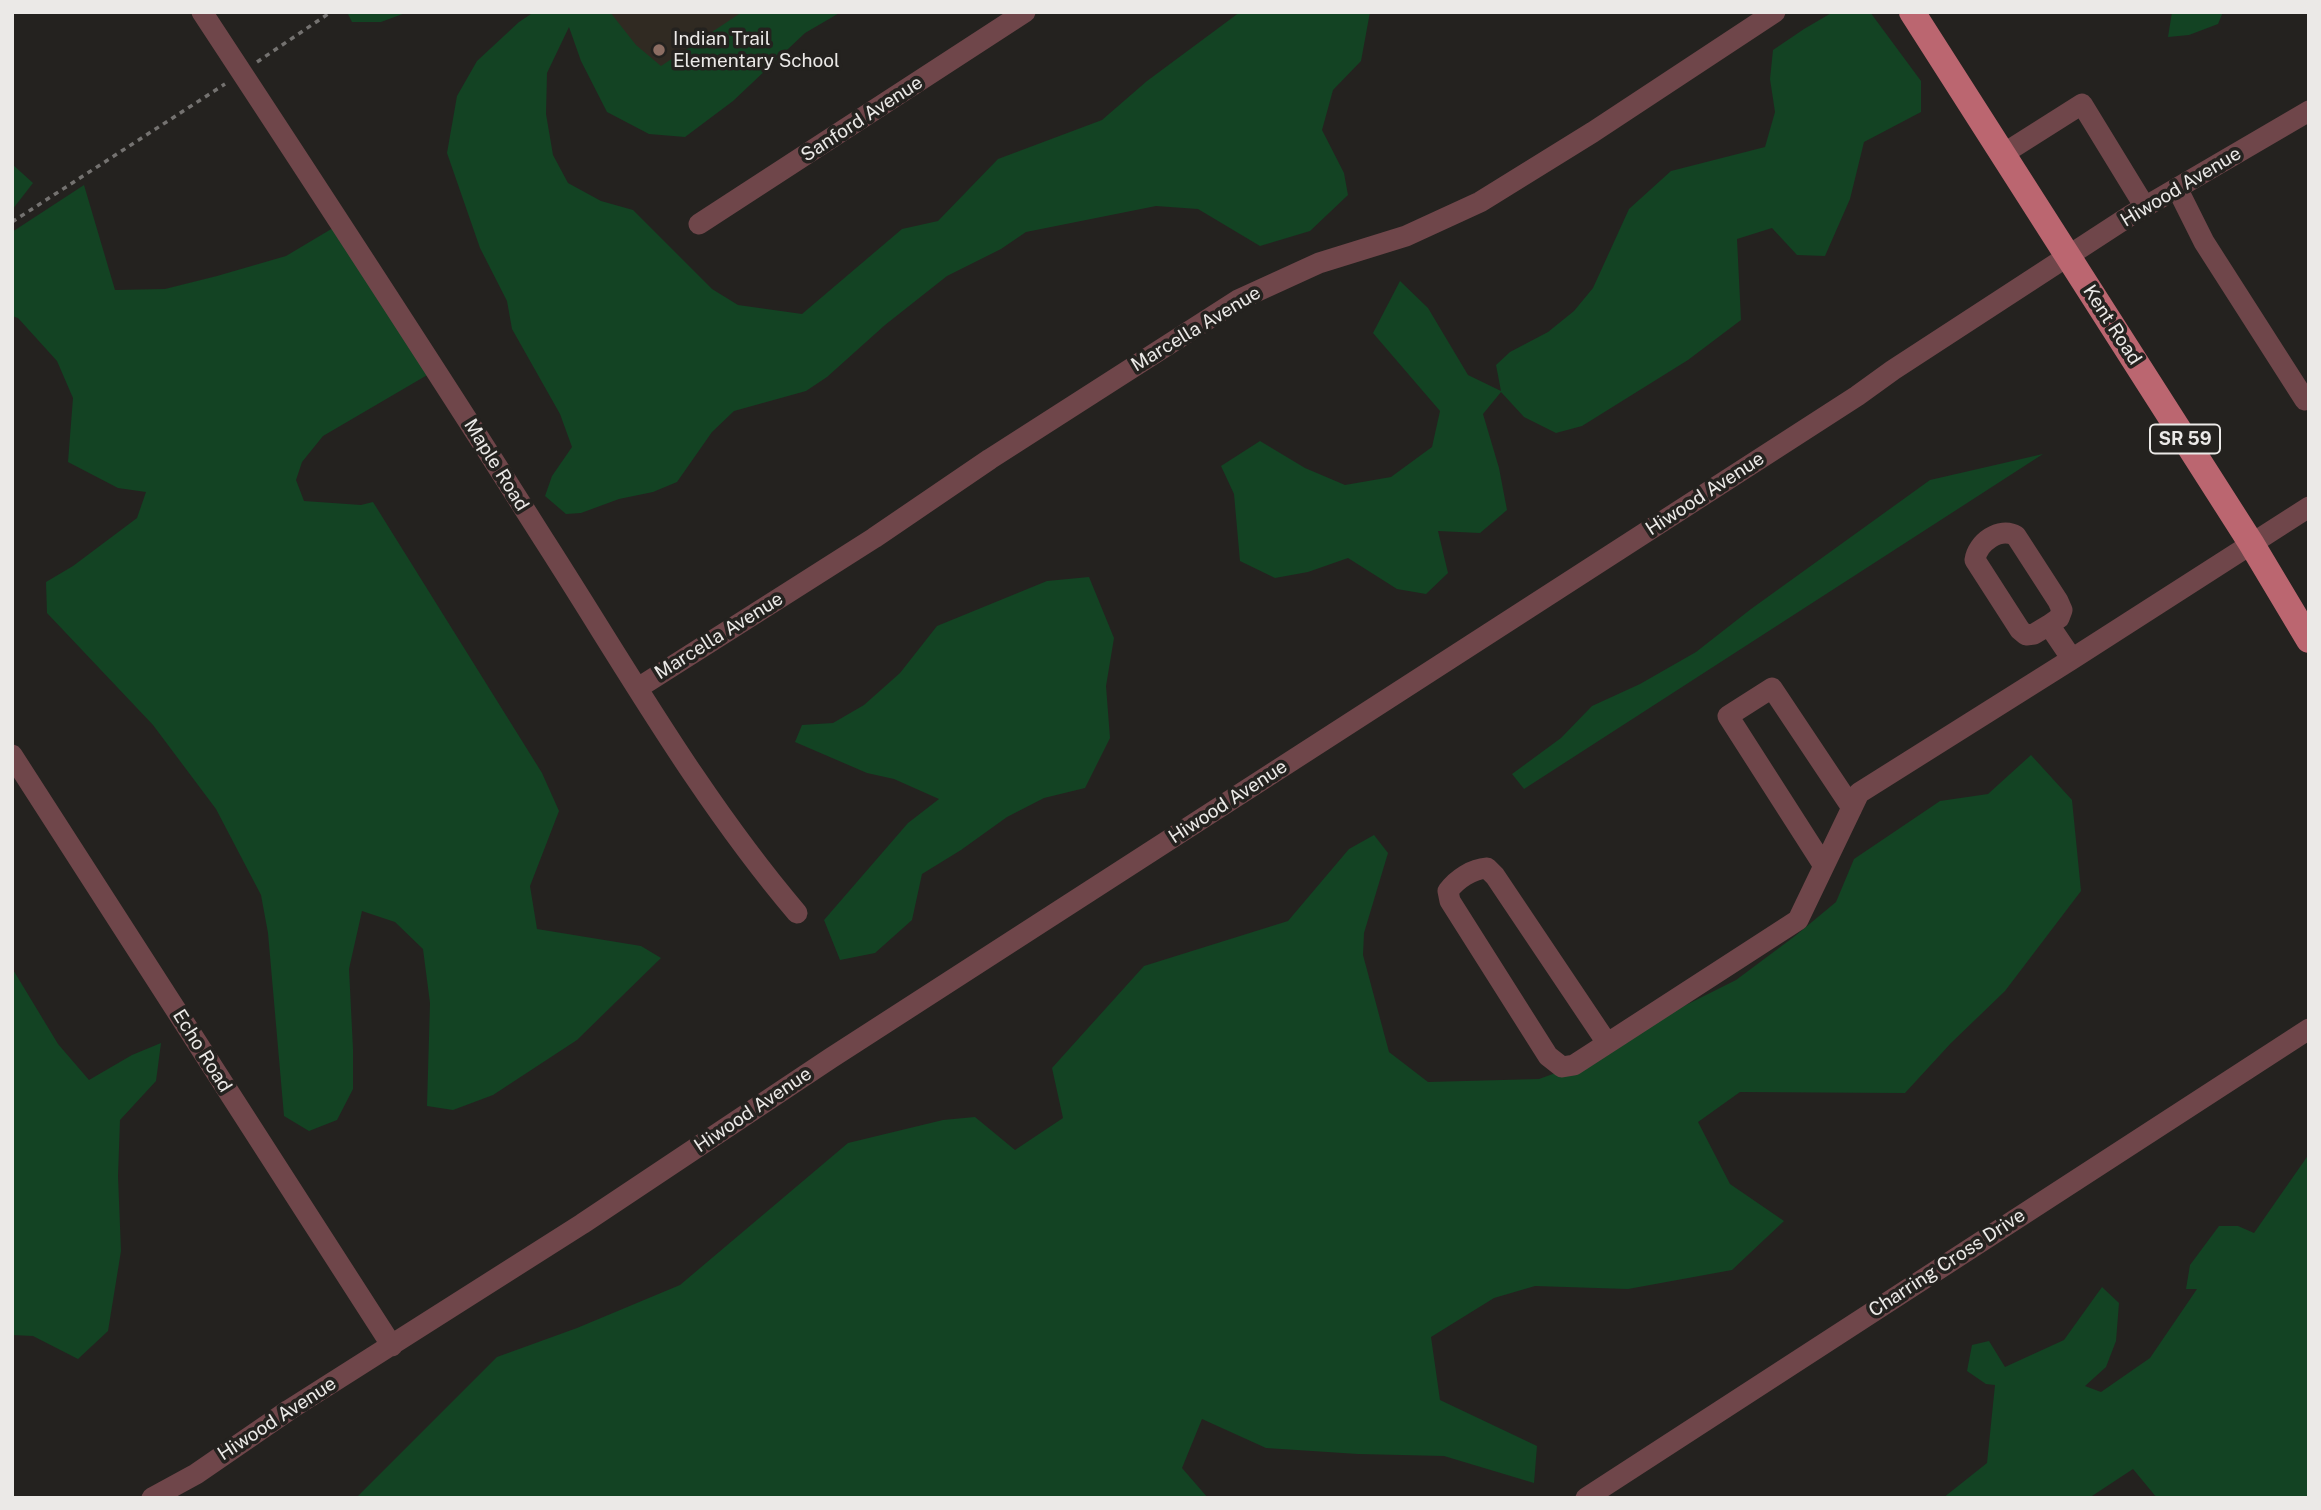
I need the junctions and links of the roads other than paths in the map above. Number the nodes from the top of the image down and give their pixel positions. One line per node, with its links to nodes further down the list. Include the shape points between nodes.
1 (202, 12): 17 (street, Maple Road)
2 (1025, 12): 9 (street, Sanford Avenue)
3 (1775, 12): 17 (street, Marcella Avenue, via 1480,202 1406,236 1319,263 1238,300)
4 (1912, 12): 6 (main road, Kent Road / SR 59)
5 (2309, 111): 7 (street, Hiwood Avenue)
6 (2003, 155): 8 (street, via 2082,104); 10 (main road, Kent Road / SR 59)
7 (2177, 188): 8 (street, Hiwood Avenue); 11 (street, via 2204,242)
8 (2145, 207): 10 (street, Hiwood Avenue)
9 (699, 224)
10 (2068, 257): 13 (main road, Kent Road / SR 59); 24 (street, Hiwood Avenue)
11 (2305, 400)
12 (2309, 507): 13 (street)
13 (2251, 543): 15 (main road, Kent Road / SR 59); 16 (street)
14 (2049, 625): 14 (street, via 2062,610 2016,536 2000,533 1981,545 1975,560 2020,630 2034,634); 16 (street)
15 (2309, 640)
16 (2072, 659): 19 (street, via 1858,793)
17 (638, 688): 21 (street, Maple Road, via 760,870)
18 (12, 755): 24 (street, Echo Road)
19 (1852, 808): 20 (street); 20 (street, via 1772,688 1728,716)
20 (1824, 866): 23 (street, via 1798,920)
21 (796, 913)
22 (2309, 1029): 26 (street, Charring Cross Drive)
23 (1608, 1043): 23 (street, via 1574,1065 1562,1067 1548,1056 1450,901 1448,891 1454,883 1477,869 1487,868 1495,876)
24 (392, 1346): 25 (street, Hiwood Avenue)
25 (152, 1498)
26 (1586, 1498)

